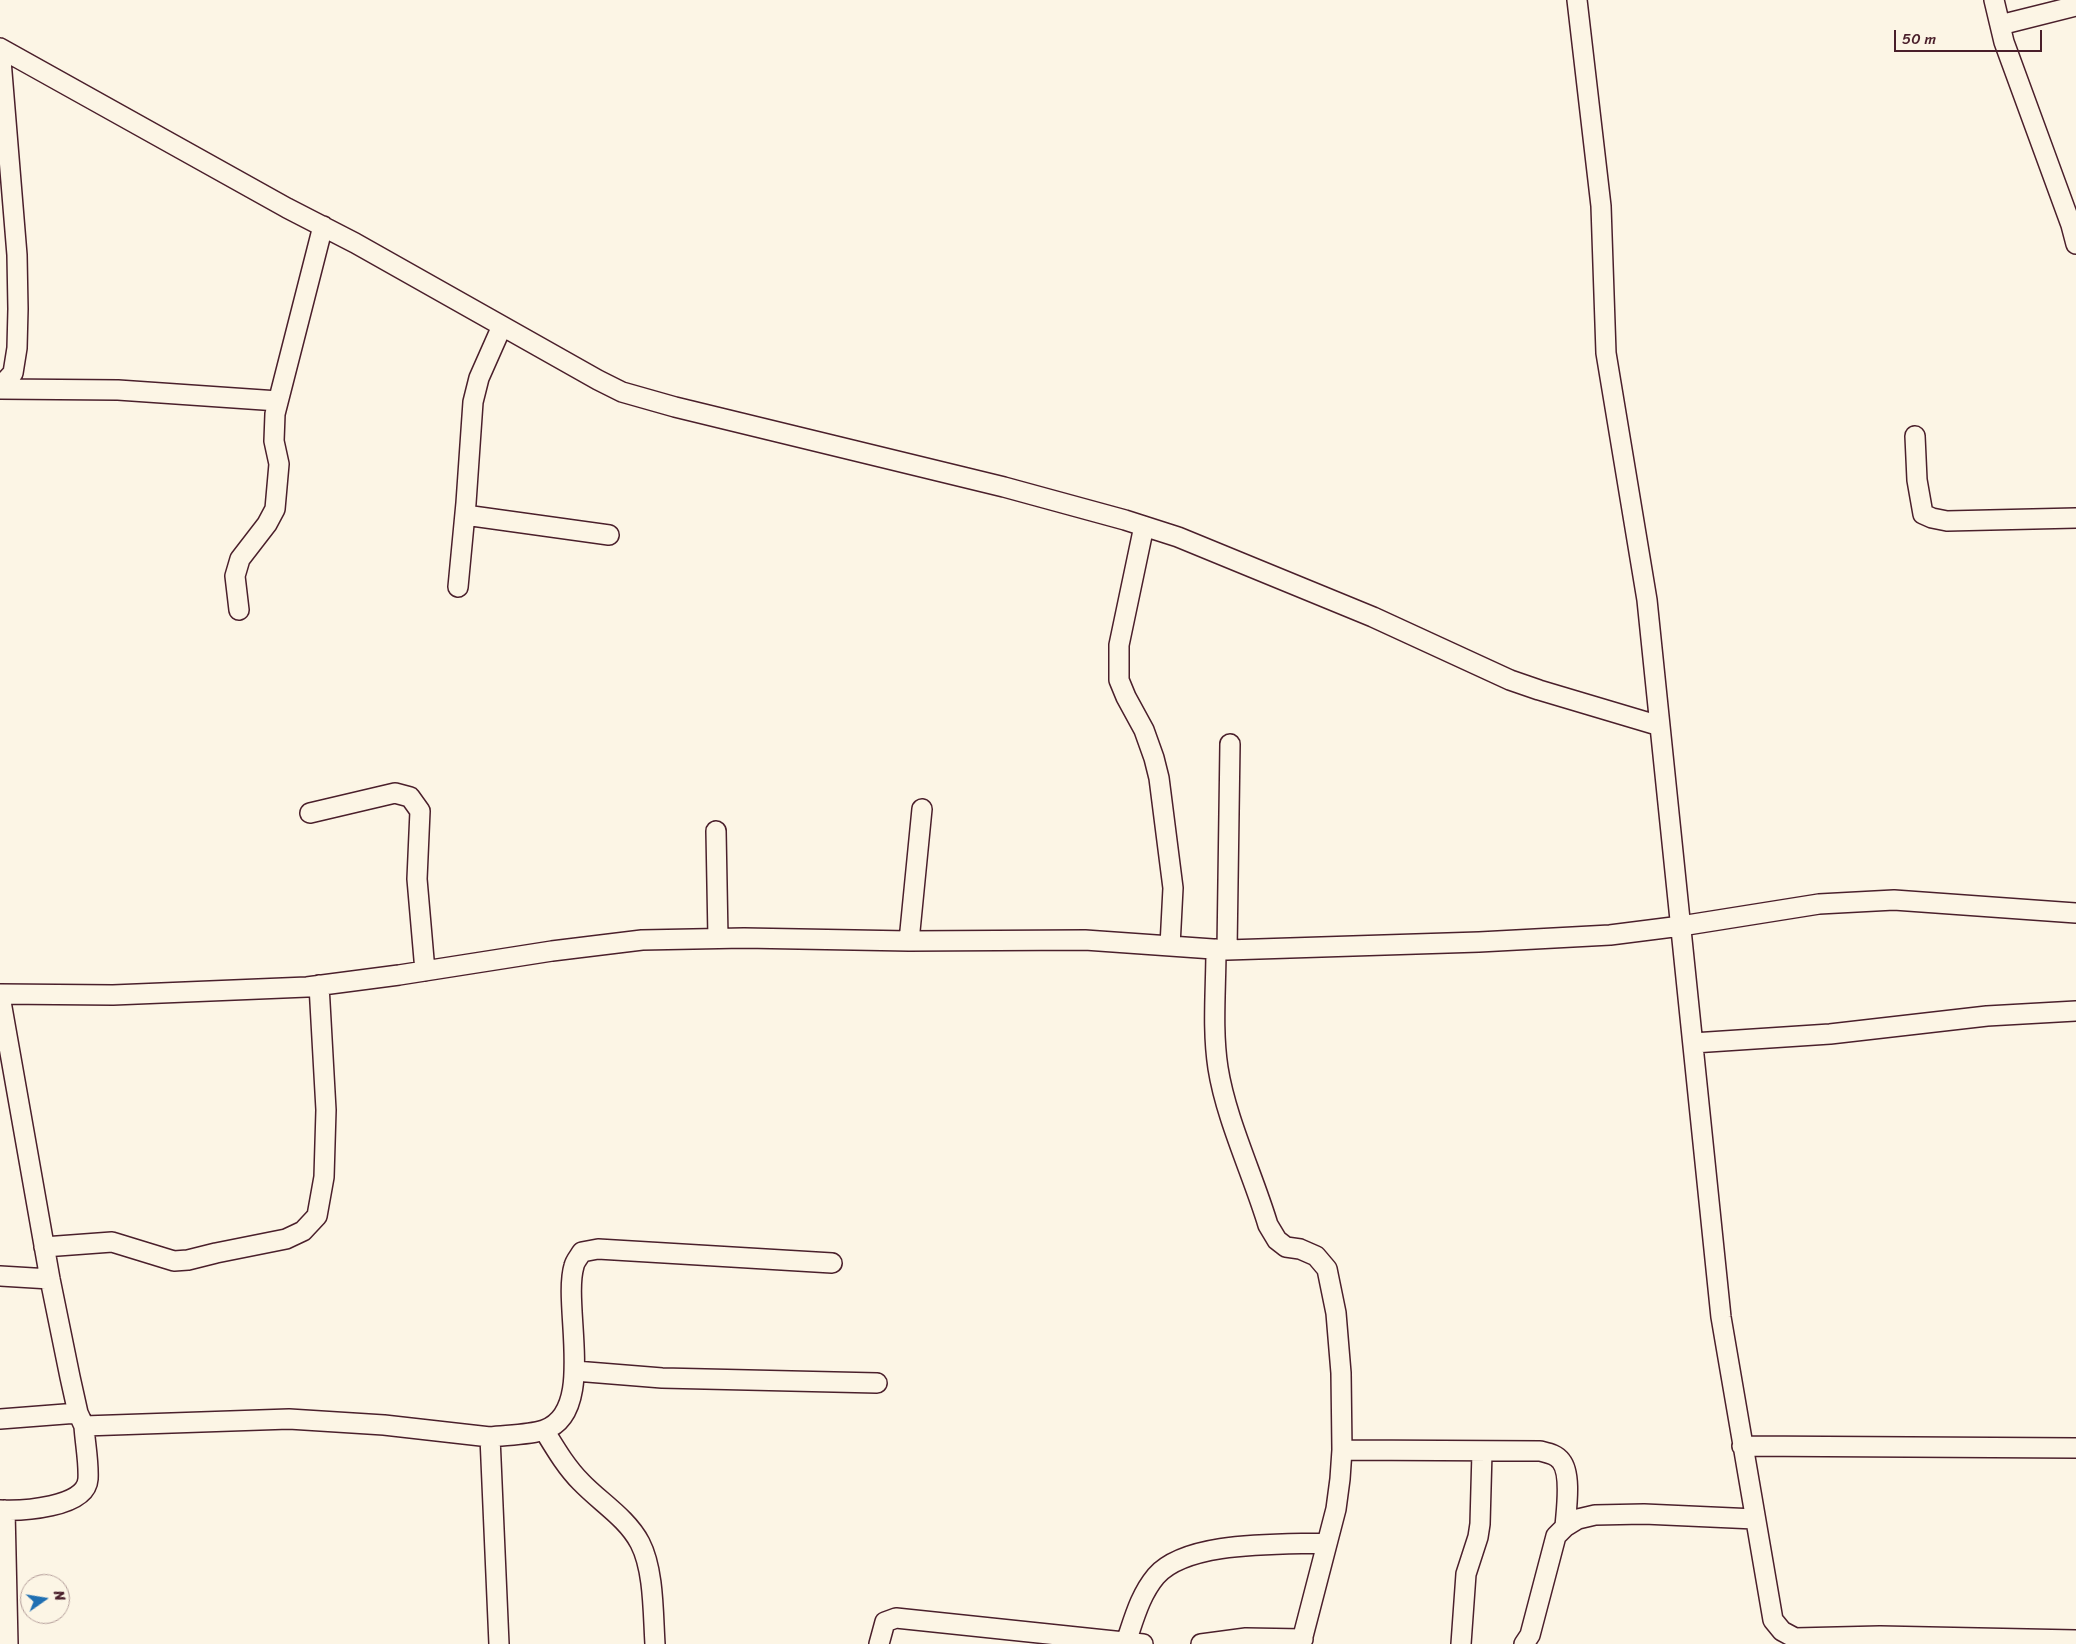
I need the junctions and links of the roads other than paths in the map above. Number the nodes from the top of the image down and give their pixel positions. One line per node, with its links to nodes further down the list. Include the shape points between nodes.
1 (1577, 0): 18 (street, via 1601,206 1606,353 1647,600)
2 (1994, 0): 4 (street)
3 (2076, 6): 4 (street)
4 (2000, 25): 7 (street)
5 (0, 48): 6 (street); 9 (street, via 18,309 14,373)
6 (323, 226): 8 (street); 10 (street)
7 (2076, 244)
8 (502, 326): 12 (street, via 472,402); 14 (street, via 622,392 1004,487)
9 (0, 388): 10 (street, via 118,390)
10 (278, 400): 17 (street, via 274,441 279,464 274,510 240,559 235,576)
11 (1915, 436): 13 (street, via 1923,514 1947,521)
12 (465, 515): 15 (street); 16 (street)
13 (2076, 518)
14 (1144, 526): 18 (street, via 1239,561 1373,617 1510,680); 27 (street, via 1119,645 1119,680 1144,730 1159,778 1173,888)
15 (609, 535)
16 (458, 586)
17 (239, 610)
18 (1660, 726): 24 (street)
19 (1230, 744): 28 (street)
20 (922, 809): 26 (street)
21 (310, 813): 29 (street, via 395,793 410,797 420,811 417,879)
22 (716, 831): 25 (street)
23 (2076, 913): 24 (street, via 1894,900 1819,904)
24 (1681, 926): 28 (street, via 1551,939); 33 (street)
25 (718, 938): 26 (street); 29 (street, via 642,940)
26 (909, 941): 27 (street, via 1085,940)
27 (1170, 946): 28 (street)
28 (1222, 950): 46 (street, via 1214,1016 1218,1070 1268,1225 1277,1240 1286,1247 1316,1256 1327,1269 1336,1313)
29 (425, 971): 30 (street)
30 (318, 985): 31 (street, via 113,995); 34 (street, via 326,1110 324,1177 317,1216 304,1231 286,1239 181,1261 112,1242)
31 (0, 995): 34 (street)
32 (2076, 1011): 33 (street)
33 (1693, 1043): 44 (street, via 1721,1317)
34 (44, 1247): 37 (street)
35 (832, 1263): 38 (street, via 598,1249 582,1252 574,1264 572,1280)
36 (0, 1276): 37 (street)
37 (50, 1279): 41 (street)
38 (575, 1372): 39 (street, via 662,1378); 42 (street, via 561,1419)
39 (877, 1383)
40 (0, 1419): 41 (street)
41 (81, 1419): 43 (street, via 288,1418); 48 (street, via 88,1481 80,1494 68,1502)
42 (544, 1430): 43 (street); 58 (street, via 581,1482 625,1522 640,1543 648,1569)
43 (490, 1437): 57 (street)
44 (1742, 1446): 45 (street); 49 (street)
45 (2076, 1448)
46 (1342, 1450): 47 (street); 51 (street, via 1336,1509)
47 (1482, 1452): 50 (street, via 1540,1451 1561,1459 1566,1468); 61 (street, via 1480,1524 1466,1574)
48 (3, 1510): 56 (street)
49 (1755, 1519): 50 (street, via 1619,1514 1578,1519); 52 (street, via 1773,1620)
50 (1565, 1527): 62 (street, via 1556,1536 1530,1635)
51 (1326, 1543): 54 (street); 55 (street, via 1232,1547 1188,1556 1158,1574 1146,1590 1138,1606)
52 (1782, 1638): 53 (street, via 1880,1636)
53 (2076, 1640)
54 (1302, 1642): 60 (street, via 1246,1638)
55 (1134, 1643): 59 (street, via 896,1618 885,1622)
56 (8, 1644)
57 (499, 1644)
58 (656, 1644)
59 (879, 1644)
60 (1201, 1644)
61 (1461, 1644)
62 (1524, 1644)

